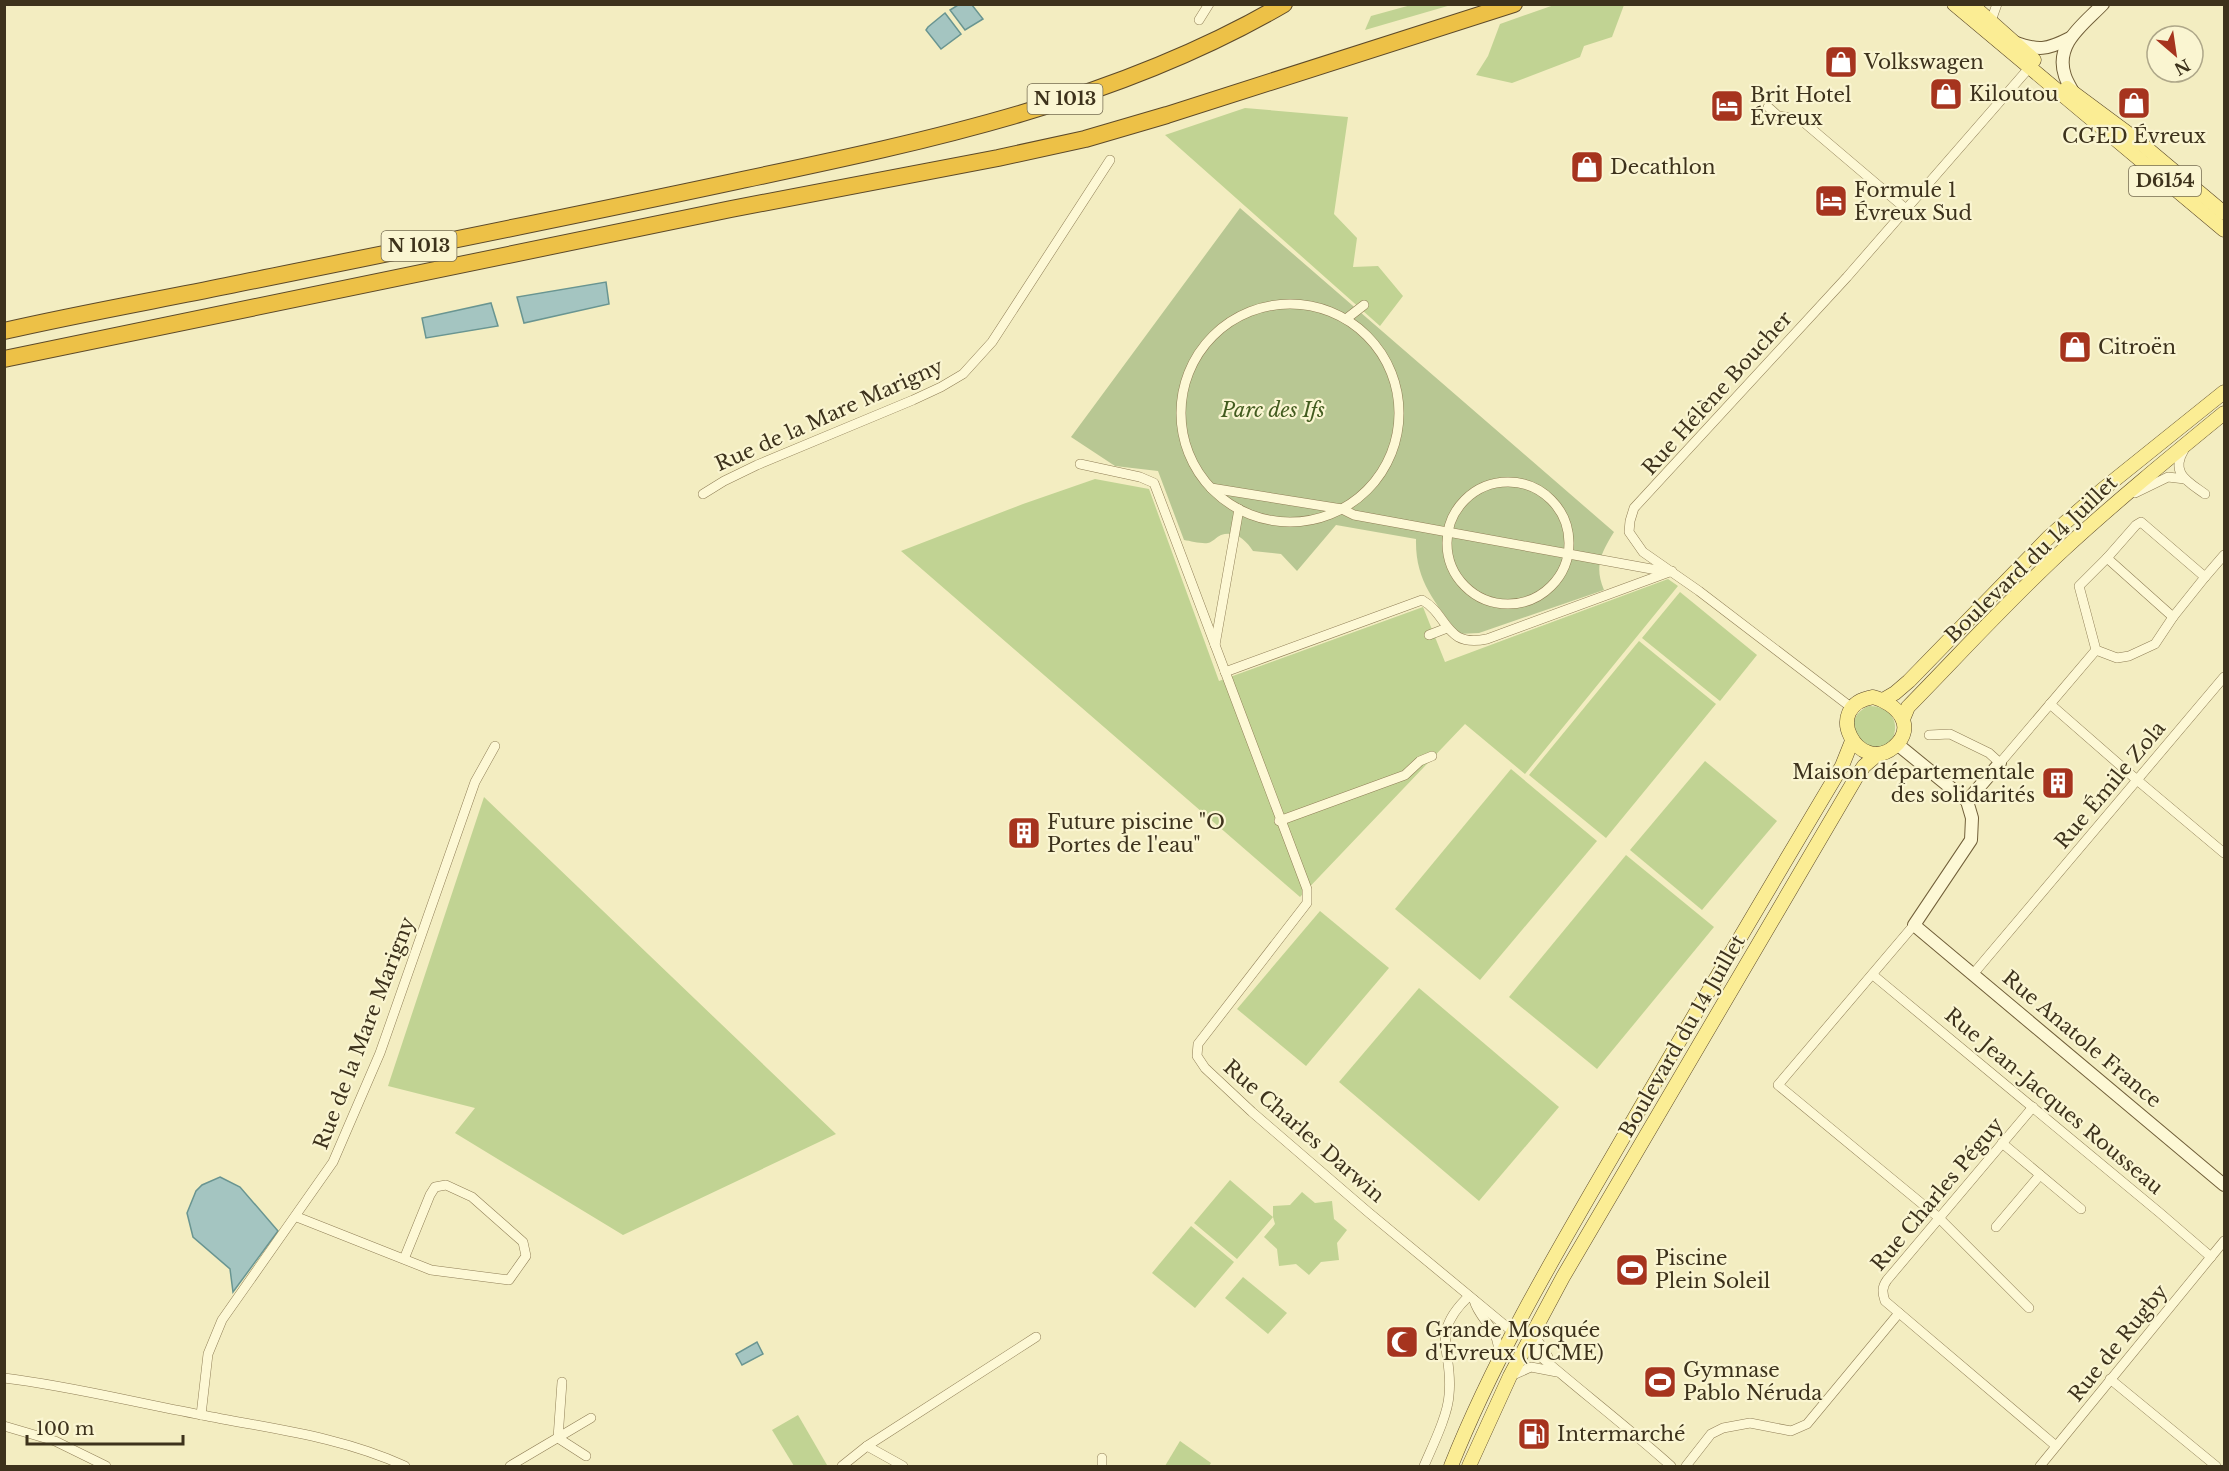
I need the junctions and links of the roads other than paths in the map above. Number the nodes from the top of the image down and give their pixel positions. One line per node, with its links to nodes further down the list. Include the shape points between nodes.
1 (1209, 4): 8 (street)
2 (1284, 4): 21 (highway, N 1013, via 1207,46 1122,80 1019,114 897,147)
3 (1514, 4): 22 (highway, N 1013, via 1085,139)
4 (1954, 4): 12 (main road, D6154)
5 (1971, 4): 9 (main road, D6154)
6 (1997, 4): 9 (street)
7 (2103, 4): 10 (street)
8 (1199, 20)
9 (1991, 21): 11 (main road, D6154)
10 (2070, 38): 11 (street, via 2040,49); 13 (street, via 2062,53 2062,64)
11 (2014, 42): 13 (main road, D6154)
12 (2029, 68): 16 (street, Rue Hélène Boucher); 18 (main road, D6154)
13 (2074, 94): 17 (main road, D6154, via 2137,140)
14 (1768, 107): 16 (street, via 1778,116 1800,119)
15 (1110, 160): 29 (street, Rue de la Mare Marigny, via 992,342 963,374 913,400 757,465)
16 (1906, 209): 38 (street, Rue Hélène Boucher, via 1634,508 1629,532 1643,552)
17 (2224, 213)
18 (2224, 230)
19 (1364, 305): 20 (street)
20 (1346, 319): 28 (street, via 1302,304 1271,305 1241,315 1205,344 1184,386 1181,417 1187,448); 33 (street, via 1376,344 1386,360 1394,377 1400,415 1398,434 1383,470 1365,492)
21 (4, 332)
22 (4, 359)
23 (2224, 392): 47 (main road, via 2049,537 1909,681)
24 (2224, 413): 25 (main road, Boulevard du 14 Juillet)
25 (2189, 442): 27 (street, via 2179,459 2179,470); 31 (main road, Boulevard du 14 Juillet)
26 (1080, 464): 43 (street, Rue Charles Darwin, via 1154,483)
27 (2185, 480): 30 (street); 31 (street, via 2168,477)
28 (1211, 488): 32 (street); 33 (street)
29 (703, 494)
30 (2205, 494)
31 (2111, 507): 50 (main road, Boulevard du 14 Juillet, via 2021,590 1908,707)
32 (1239, 509): 33 (street, via 1290,522); 43 (street)
33 (1342, 509): 34 (street, via 1354,515)
34 (1448, 532): 35 (street); 35 (street, via 1461,503 1473,492 1503,482 1520,483 1548,496 1559,508 1570,538); 35 (street, via 1446,546 1457,578 1472,593 1497,604 1511,605 1537,598 1558,580)
35 (1569, 554): 38 (street)
36 (2224, 555): 39 (street)
37 (2107, 558): 39 (street, via 2142,522); 40 (street); 44 (street, via 2079,586)
38 (1670, 571): 41 (street, via 1487,639 1465,640); 49 (street, Rue Hélène Boucher)
39 (2205, 577): 40 (street)
40 (2173, 617): 44 (street, via 2155,644 2129,656 2117,658)
41 (1447, 628): 42 (street); 45 (street, via 1431,605 1422,600)
42 (1429, 635)
43 (1215, 647): 45 (street, Rue Charles Darwin)
44 (2096, 650): 48 (street)
45 (1225, 672): 60 (street, Rue Charles Darwin)
46 (2224, 677): 58 (street, Rue Émile Zola)
47 (1883, 700): 49 (main road, via 1862,699); 50 (main road)
48 (2049, 704): 57 (street); 58 (street)
49 (1852, 708): 52 (main road, Boulevard du 14 Juillet, via 1846,723)
50 (1903, 719): 53 (main road, Boulevard du 14 Juillet)
51 (1929, 735): 57 (street, via 1950,734 1989,753)
52 (1852, 741): 55 (main road); 80 (main road, Boulevard du 14 Juillet, via 1842,766)
53 (1898, 744): 55 (main road, Boulevard du 14 Juillet); 59 (street)
54 (495, 746): 70 (street, Rue de la Mare Marigny, via 475,782 380,1053 333,1162)
55 (1878, 754): 79 (main road, Boulevard du 14 Juillet, via 1857,776)
56 (1432, 756): 60 (street, via 1405,775)
57 (2000, 763): 59 (street)
58 (2137, 780): 61 (street); 63 (street, Rue Émile Zola)
59 (1967, 801): 62 (street, via 1972,818 1971,840)
60 (1279, 821): 76 (street, Rue Charles Darwin, via 1306,889 1307,903 1198,1044 1197,1056 1252,1112)
61 (2224, 853)
62 (1914, 925): 63 (street, Rue Anatole France); 64 (street)
63 (1974, 974): 68 (street, Rue Anatole France)
64 (1873, 975): 65 (street, Rue Jean-Jacques Rousseau); 71 (street, via 1778,1085)
65 (2033, 1107): 66 (street, Rue Charles Péguy); 74 (street, Rue Jean-Jacques Rousseau)
66 (2002, 1143): 67 (street); 71 (street, Rue Charles Péguy)
67 (2040, 1175): 69 (street); 72 (street)
68 (2224, 1185)
69 (2081, 1209)
70 (297, 1216): 75 (street); 90 (street, Rue de la Mare Marigny, via 222,1320 208,1354)
71 (1938, 1217): 77 (street); 78 (street, Rue Charles Péguy, via 1883,1285 1885,1301)
72 (1996, 1227)
73 (2224, 1241): 74 (street, Rue de Rugby)
74 (2211, 1257): 88 (street, Rue de Rugby)
75 (404, 1259): 75 (street, via 431,1269 509,1280 526,1256 523,1242 472,1197 446,1185 435,1187 430,1195)
76 (1472, 1298): 80 (street); 83 (street, via 1498,1345); 102 (street, via 1455,1309 1446,1329 1449,1398)
77 (2028, 1308)
78 (1899, 1313): 95 (street, Rue Charles Péguy); 106 (street, via 1807,1424 1791,1431 1750,1423 1724,1428 1712,1434)
79 (1535, 1330): 82 (main road, Boulevard du 14 Juillet); 85 (street, via 1541,1349)
80 (1513, 1332): 82 (main road); 83 (main road, Boulevard du 14 Juillet)
81 (1036, 1337): 94 (street)
82 (1526, 1344): 84 (street, via 1528,1356); 85 (street); 86 (main road, Boulevard du 14 Juillet)
83 (1496, 1365): 103 (main road, Boulevard du 14 Juillet)
84 (1546, 1370): 85 (street); 86 (street, via 1531,1367)
85 (1557, 1372): 105 (street)
86 (1510, 1376): 104 (main road, Boulevard du 14 Juillet)
87 (4, 1378): 90 (street)
88 (2110, 1379): 95 (street, Rue de Rugby); 108 (street)
89 (562, 1382): 93 (street)
90 (201, 1415): 98 (street, via 316,1436 377,1454)
91 (591, 1418): 93 (street)
92 (4, 1426): 97 (street, via 55,1442)
93 (558, 1438): 96 (street); 99 (street)
94 (867, 1446): 100 (street); 101 (street)
95 (2056, 1446): 107 (street, Rue de Rugby)
96 (586, 1456)
97 (106, 1467)
98 (405, 1467)
99 (510, 1467)
100 (842, 1467)
101 (903, 1467)
102 (1424, 1467)
103 (1451, 1467)
104 (1469, 1467)
105 (1671, 1467)
106 (1686, 1467)
107 (2040, 1467)
108 (2216, 1467)

